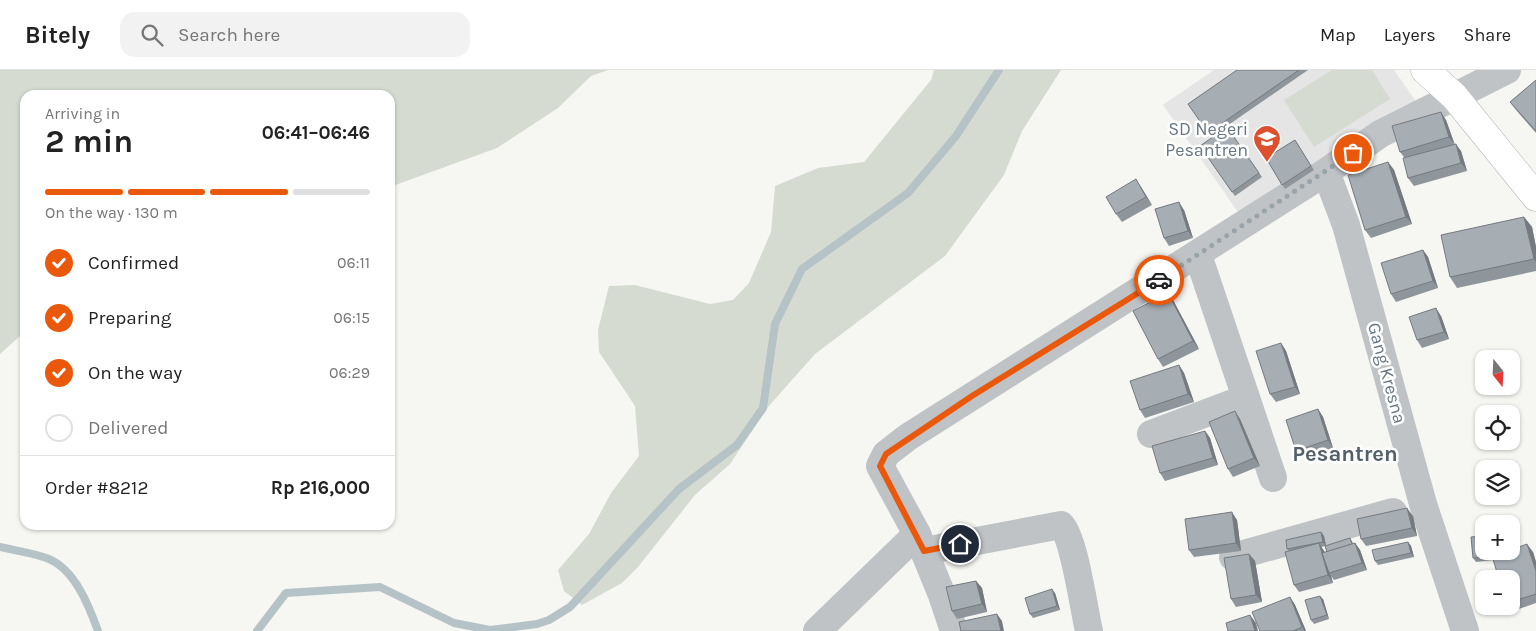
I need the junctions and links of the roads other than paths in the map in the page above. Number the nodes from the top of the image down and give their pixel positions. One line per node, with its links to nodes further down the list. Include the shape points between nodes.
1 (1425, 70): 3 (main road)
2 (1507, 70): 3 (street)
3 (1454, 96): 4 (street, via 1380,134); 5 (main road)
4 (1326, 172): 6 (street); 10 (street, Gang Kresna, via 1346,225)
5 (1536, 198)
6 (1198, 255): 7 (street); 11 (street, via 964,401 886,454 880,466 885,479)
7 (1246, 398): 8 (street); 9 (street)
8 (1151, 434)
9 (1274, 478)
10 (1423, 504): 12 (street); 13 (street, Gang Kresna)
11 (921, 543): 14 (street); 15 (street); 16 (street, via 1061,524 1072,553)
12 (1233, 557)
13 (1461, 630)
14 (817, 631)
15 (954, 631)
16 (1089, 631)

